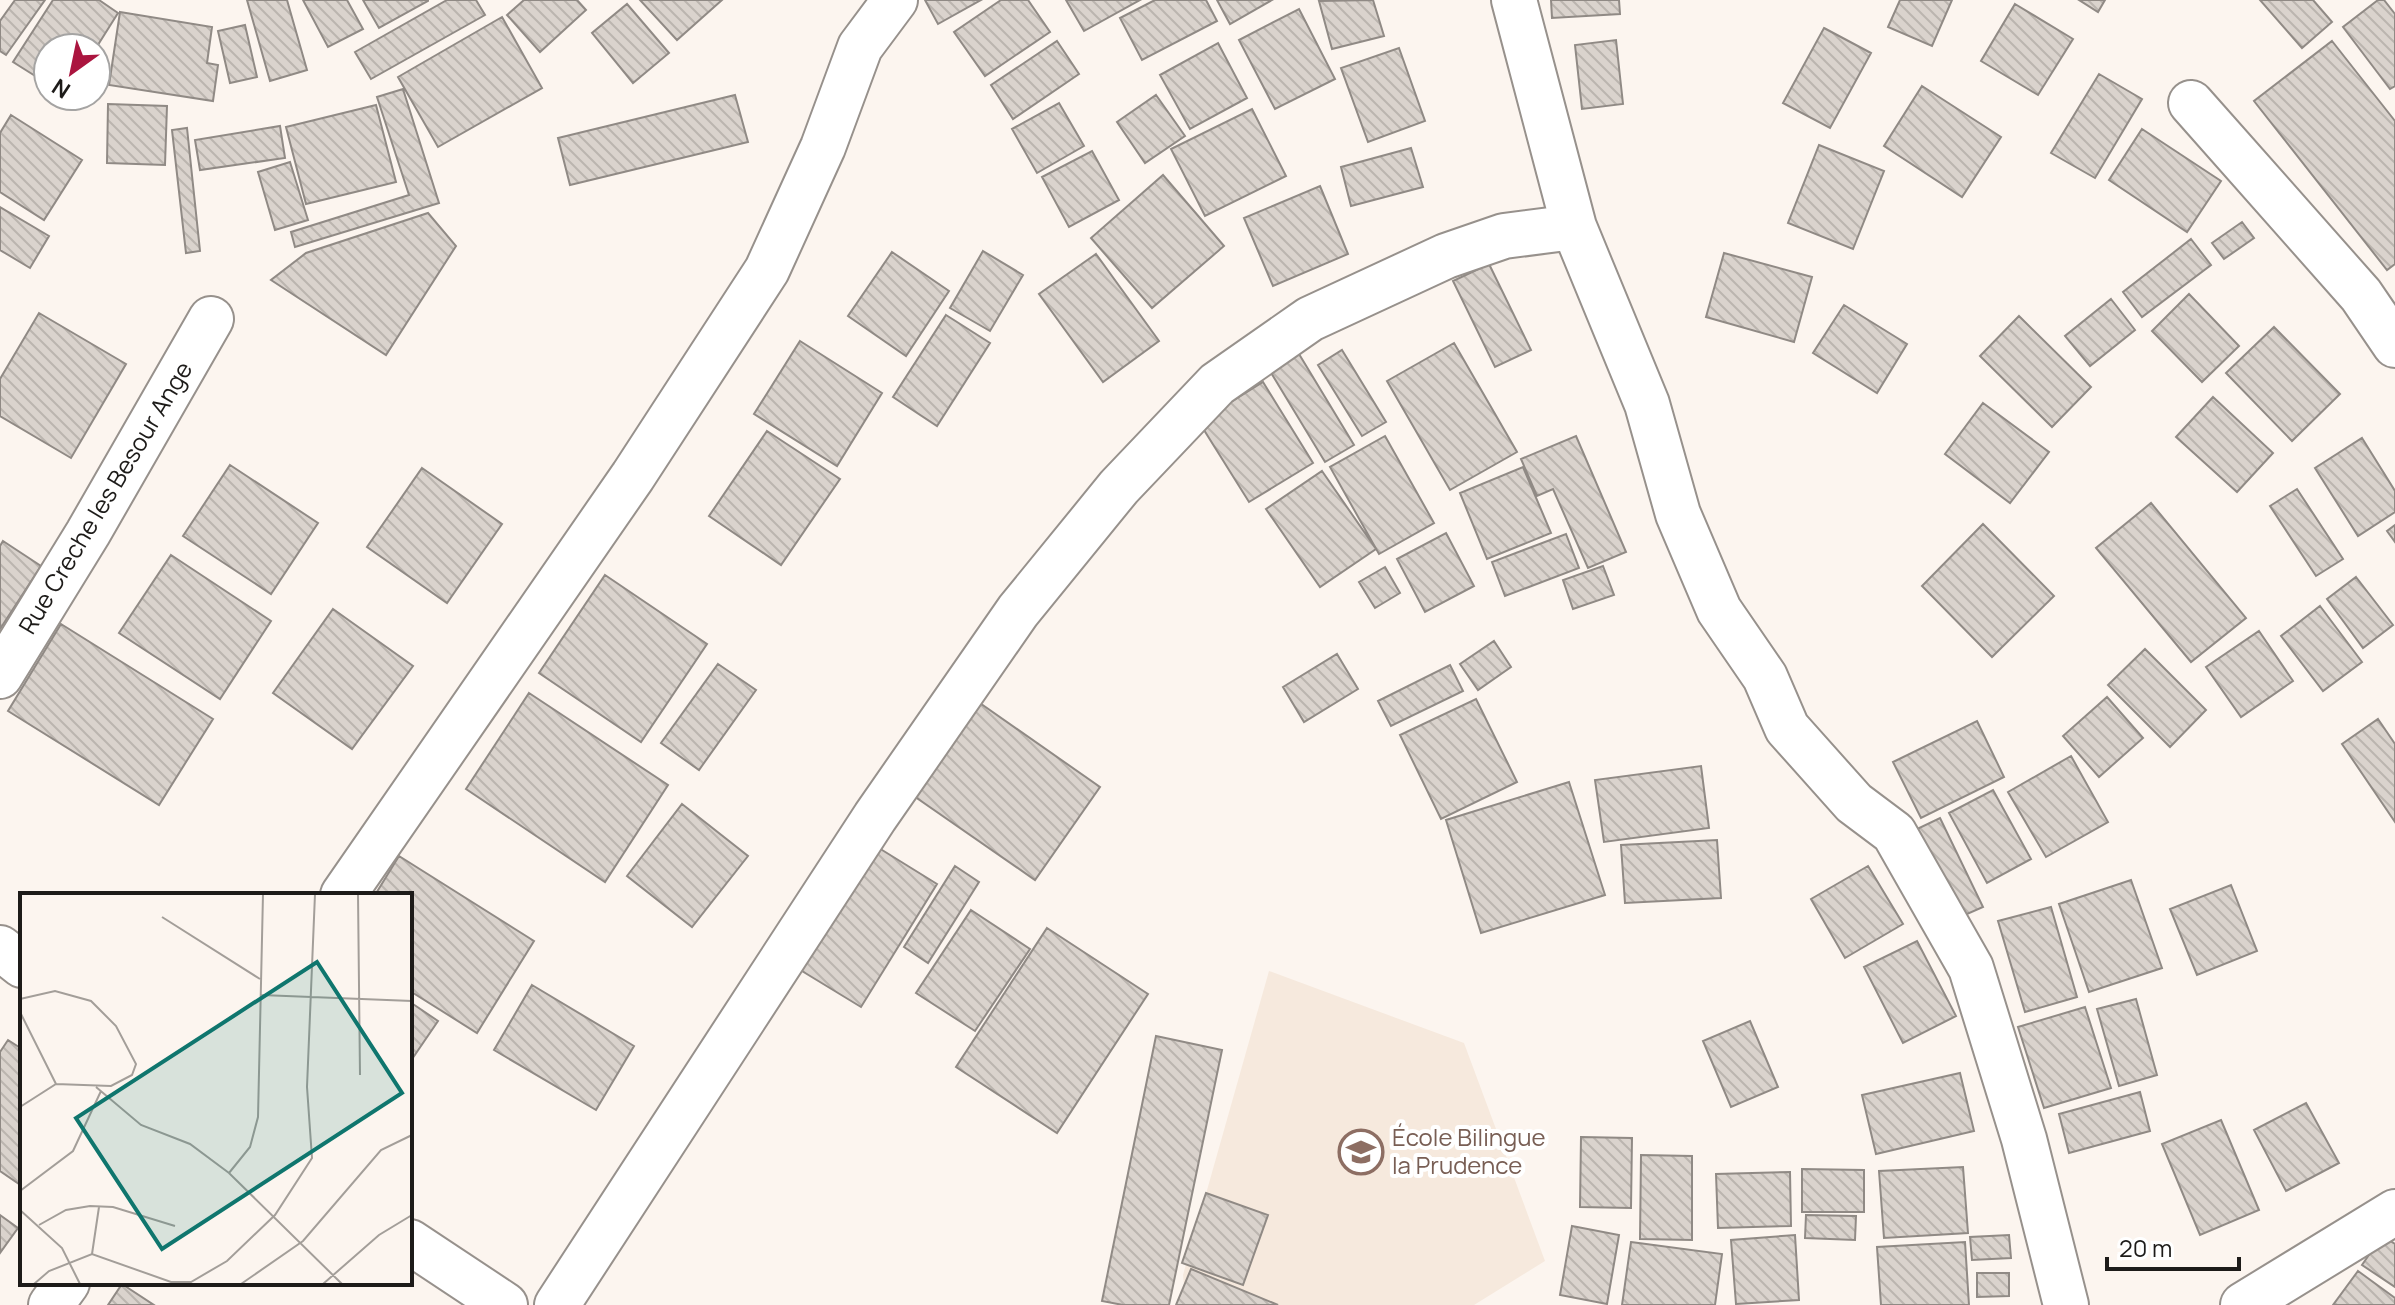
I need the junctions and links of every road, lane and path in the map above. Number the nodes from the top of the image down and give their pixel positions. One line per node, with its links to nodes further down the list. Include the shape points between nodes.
1 (895, 0): 8 (street, via 860,47 823,147 767,270 624,489)
2 (1514, 0): 4 (street)
3 (2191, 103): 6 (street, via 2361,295)
4 (1574, 227): 16 (street, via 1504,236 1446,256 1310,319 1217,384 1119,487 1018,611 875,817); 17 (street, via 1647,404 1678,514 1719,610 1765,677 1787,728 1854,803 1894,833 1971,968 2024,1139)
5 (211, 319): 7 (street, Rue Creche les Besour Ange)
6 (2395, 345)
7 (0, 676)
8 (344, 893)
9 (0, 948): 10 (street)
10 (20, 963)
11 (2395, 1212): 18 (street)
12 (412, 1243): 15 (street)
13 (66, 1285): 14 (street)
14 (51, 1305)
15 (505, 1305)
16 (557, 1305)
17 (2066, 1305)
18 (2243, 1305)

